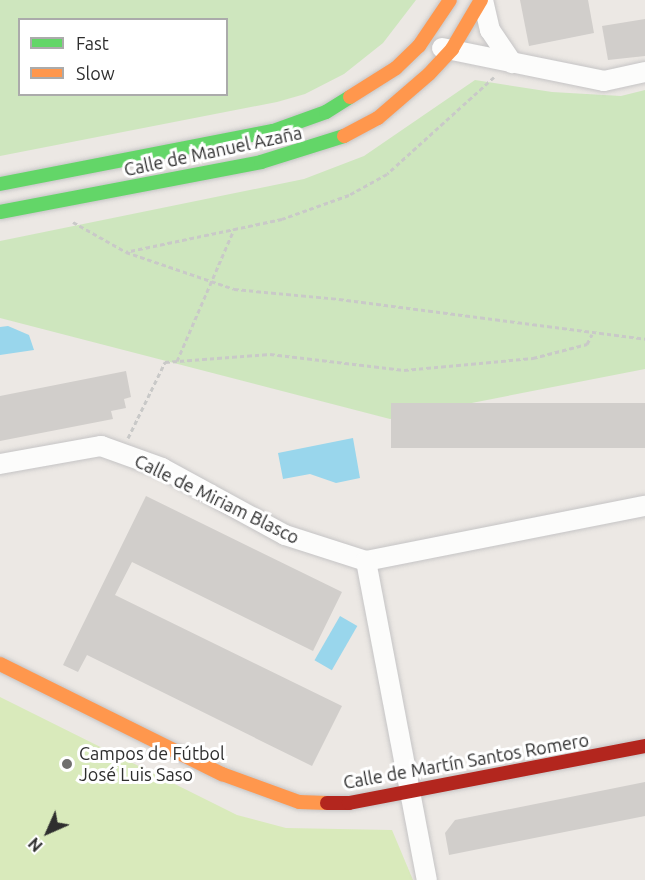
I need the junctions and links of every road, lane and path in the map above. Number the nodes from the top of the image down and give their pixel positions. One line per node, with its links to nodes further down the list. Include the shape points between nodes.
1 (450, 0): 3 (street, Calle de Manuel Azaña)
2 (482, 0): 4 (street, Calle de Manuel Azaña); 5 (street, via 490,30)
3 (419, 46): 4 (street); 7 (street, Calle de Manuel Azaña, via 352,99 273,131)
4 (452, 49): 5 (street); 8 (street, Calle de Manuel Azaña, via 378,118 343,137 300,153)
5 (507, 62): 6 (street, via 604,81); 10 (path, via 387,174 349,195 282,219)
6 (645, 72)
7 (0, 184)
8 (0, 212)
9 (76, 226): 11 (path)
10 (234, 229): 11 (path); 12 (path)
11 (126, 252): 12 (path)
12 (208, 281): 13 (path, via 234,289 339,299); 15 (path)
13 (592, 334): 14 (path); 15 (path, via 587,344 533,358 404,370 270,354)
14 (645, 339)
15 (177, 361): 16 (path, via 165,362)
16 (121, 453): 17 (street, Calle de Miriam Blasco, via 100,446); 19 (street, Calle de Miriam Blasco, via 162,468 285,535)
17 (0, 464)
18 (645, 506): 19 (street, Calle de Miriam Blasco)
19 (366, 561): 22 (street)
20 (0, 664): 22 (street, Calle de Martín Santos Romero, via 261,791 299,802 349,803)
21 (645, 746): 22 (street, Calle de Martín Santos Romero)
22 (411, 793): 23 (street)
23 (427, 880)

